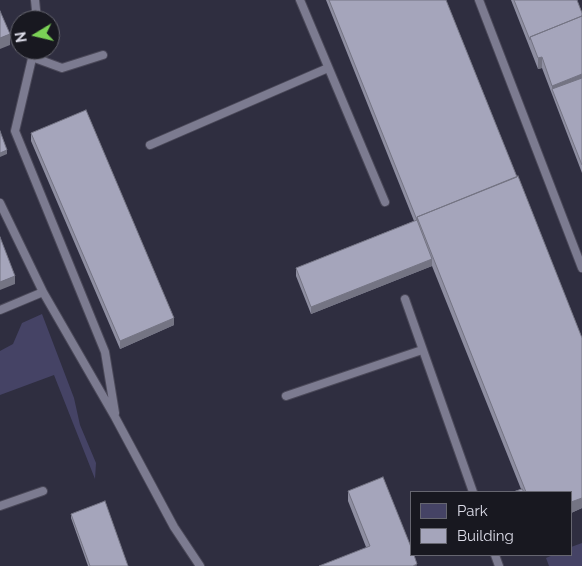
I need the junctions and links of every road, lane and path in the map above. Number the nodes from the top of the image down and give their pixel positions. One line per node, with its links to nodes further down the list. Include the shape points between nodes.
1 (300, 0): 6 (lane)
2 (479, 0): 10 (lane)
3 (103, 55): 5 (lane, via 62,68)
4 (31, 60): 16 (lane, via 15,131 105,352)
5 (47, 60)
6 (328, 68): 7 (lane); 8 (lane)
7 (150, 145)
8 (384, 202)
9 (0, 203): 11 (lane)
10 (582, 268)
11 (43, 292): 13 (lane); 16 (lane)
12 (405, 299): 14 (lane)
13 (0, 310)
14 (422, 350): 15 (lane); 18 (lane)
15 (286, 396)
16 (115, 417): 20 (lane, via 174,527)
17 (43, 491): 19 (lane)
18 (473, 491)
19 (0, 506)
20 (200, 566)

